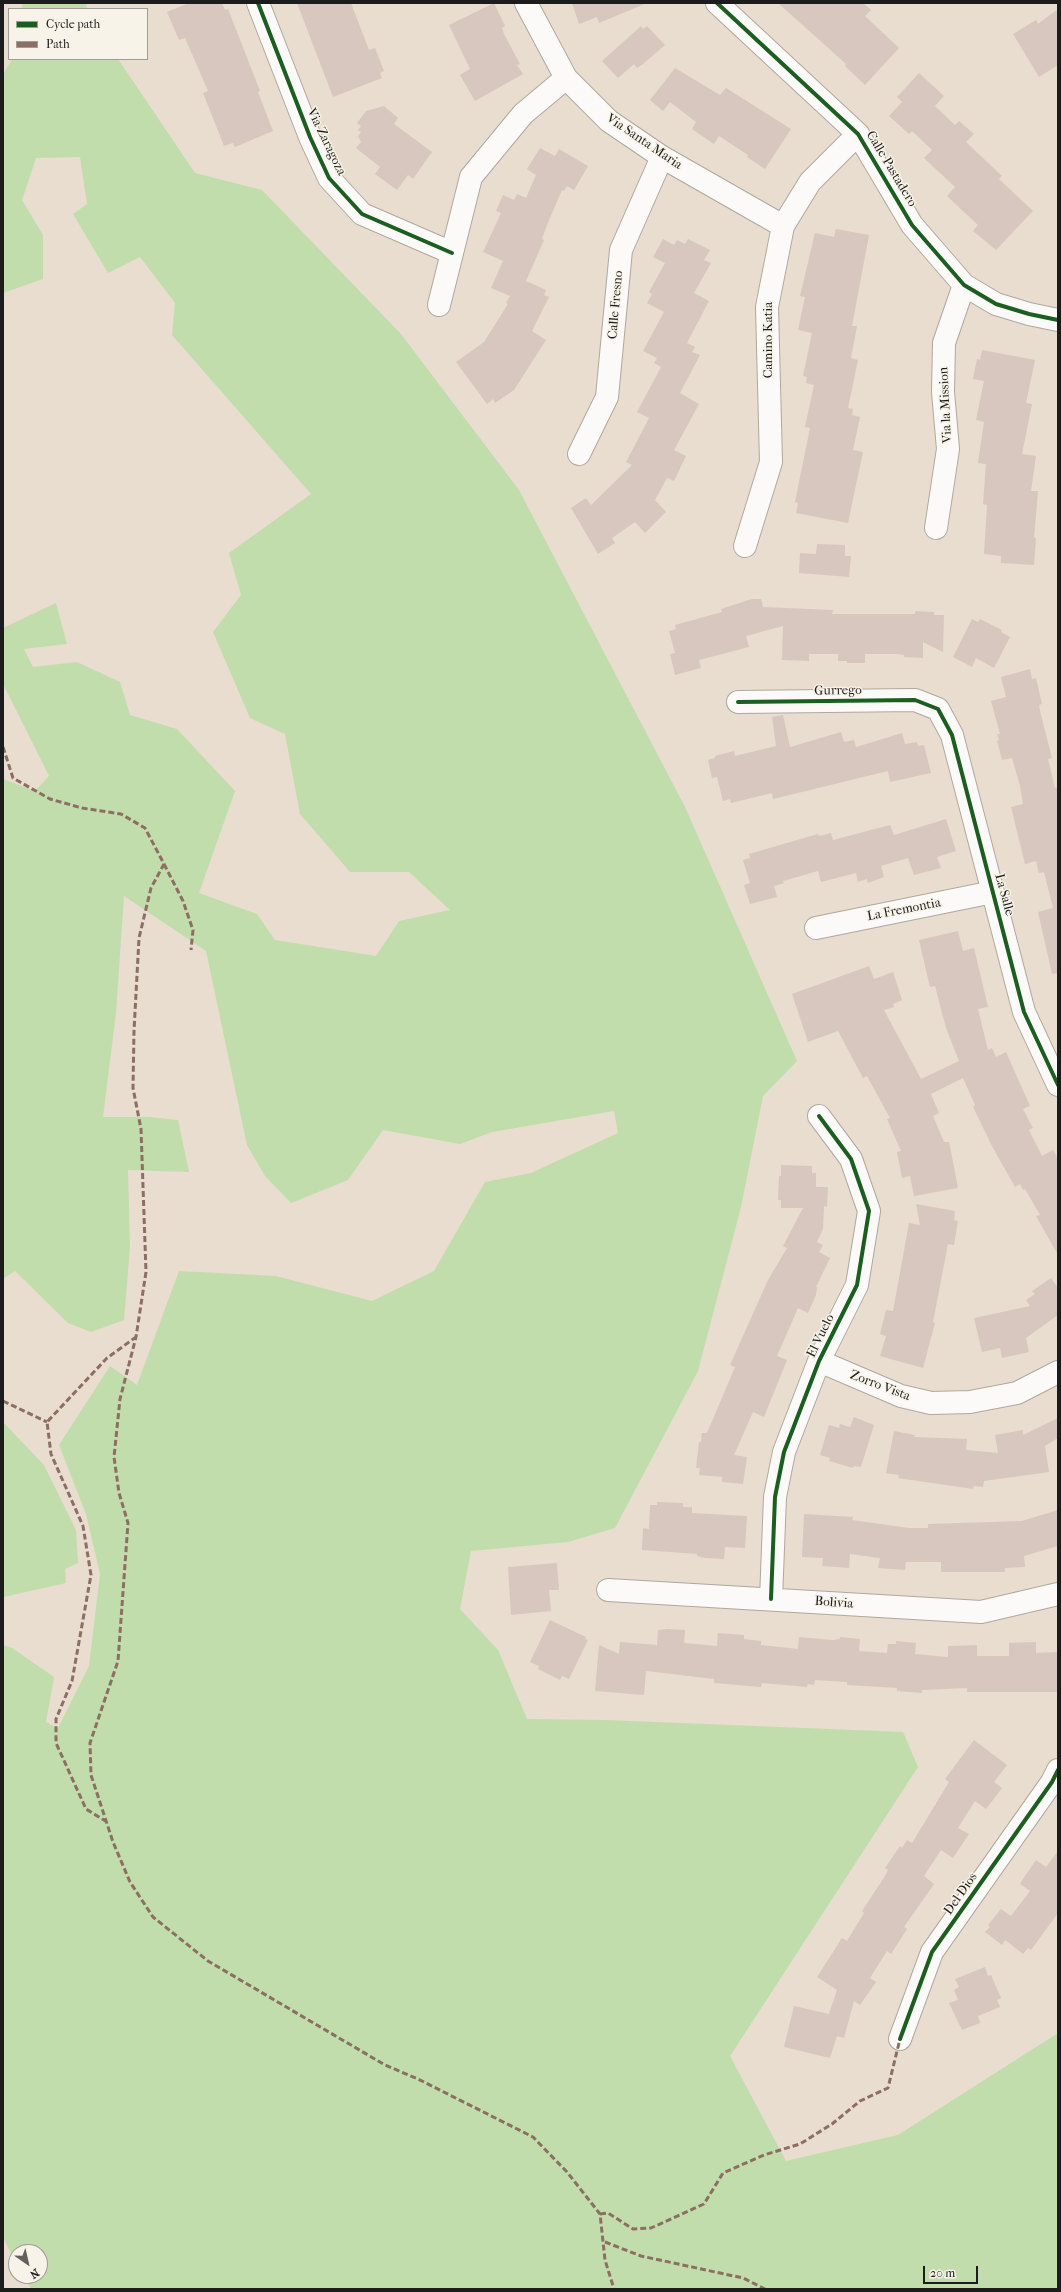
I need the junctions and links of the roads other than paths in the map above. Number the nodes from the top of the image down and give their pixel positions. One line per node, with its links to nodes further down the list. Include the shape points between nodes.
1 (258, 3): 8 (street, Via Zaragoza, via 310,137 329,178 362,214)
2 (526, 3): 4 (street, Via Santa Maria)
3 (717, 3): 5 (street, Calle Pastadero)
4 (566, 78): 6 (street, Via Santa Maria, via 609,121); 8 (street, via 523,114 471,177)
5 (858, 134): 7 (street, Camino Katia, via 810,182); 9 (street, Calle Pastadero, via 912,225)
6 (662, 157): 7 (street, Via Santa Maria); 12 (street, Calle Fresno, via 620,250 608,397)
7 (784, 226): 14 (street, Camino Katia, via 767,307 772,462)
8 (452, 252): 10 (street)
9 (964, 285): 11 (street, Calle Pastadero, via 996,304); 13 (street, Via la Mission, via 944,343 943,392 948,449)
10 (439, 305)
11 (1058, 320)
12 (579, 454)
13 (936, 528)
14 (745, 546)
15 (738, 702): 16 (street, Gurrego, via 915,700)
16 (938, 709): 17 (street, La Salle, via 952,735)
17 (993, 892): 18 (street, La Fremontia); 19 (street, La Salle, via 1024,1012)
18 (816, 928)
19 (1058, 1085)
20 (819, 1116): 21 (street, El Vuelo, via 851,1159 869,1212 857,1285)
21 (819, 1361): 22 (street, Zorro Vista, via 901,1396 931,1403 970,1402 1017,1393); 25 (street, El Vuelo, via 784,1452 775,1497)
22 (1058, 1372)
23 (608, 1590): 25 (street, Bolivia)
24 (1058, 1594): 25 (street, Bolivia, via 981,1612)
25 (771, 1599)
26 (1058, 1770): 27 (street, Del Dios, via 932,1952)
27 (900, 2039)

